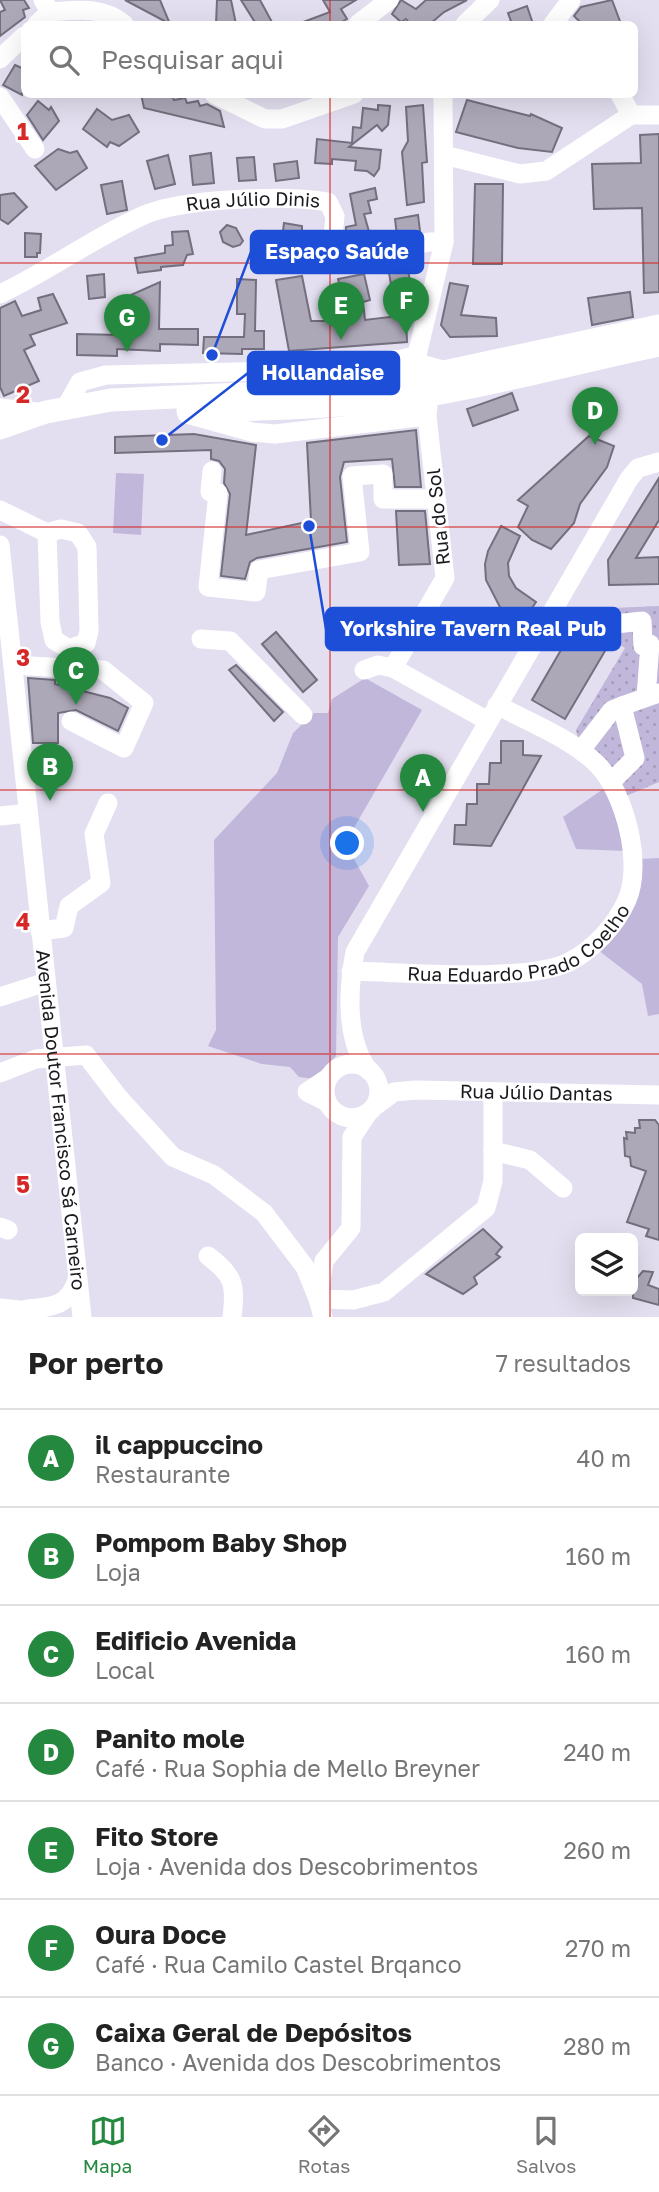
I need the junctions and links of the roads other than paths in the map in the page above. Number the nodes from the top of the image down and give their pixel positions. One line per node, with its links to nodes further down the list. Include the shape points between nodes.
1 (389, 0): 6 (street)
2 (571, 0): 9 (street)
3 (485, 4): 7 (street); 8 (street)
4 (43, 12): 5 (street, via 89,9 110,13)
5 (120, 21)
6 (362, 21)
7 (457, 21)
8 (468, 21)
9 (555, 21)
10 (21, 39): 11 (street)
11 (0, 59)
12 (0, 97): 19 (street)
13 (222, 98): 16 (street, via 265,119 282,119)
14 (443, 98): 20 (street)
15 (622, 98): 17 (street)
16 (324, 100)
17 (631, 115): 18 (street); 20 (street, via 547,171 520,174)
18 (659, 116)
19 (35, 149)
20 (444, 155): 21 (street)
21 (444, 242): 22 (street, Rua Júlio Dinis, via 342,261 331,255 335,216 328,202 306,198 177,205 143,215); 25 (street, via 416,355)
22 (0, 294)
23 (659, 326): 26 (main road)
24 (659, 345): 27 (main road)
25 (403, 359): 26 (street); 29 (street, via 272,371 106,375 80,382)
26 (447, 372): 29 (main road, via 326,390 111,400)
27 (428, 405): 31 (main road, via 85,417); 34 (street, Rua do Sol)
28 (0, 408): 29 (street, via 13,412)
29 (56, 409): 30 (main road)
30 (0, 429)
31 (0, 444)
32 (659, 462): 46 (street, via 638,468 629,479)
33 (212, 471): 34 (street, via 210,492 218,493 208,587 256,592 259,570 360,552 352,476 383,474 383,499)
34 (436, 499): 42 (street, Rua do Sol, via 445,578)
35 (0, 510): 36 (street)
36 (47, 533): 36 (street, via 50,622 54,640 69,649 86,643 89,631 87,547 78,533)
37 (0, 545): 39 (street, Avenida Doutor Francisco Sá Carneiro)
38 (607, 625): 44 (street, via 642,621 642,646 650,644)
39 (4, 635): 41 (street, Avenida Doutor Francisco Sá Carneiro)
40 (201, 639): 47 (street, via 230,640)
41 (13, 666): 48 (street, via 103,670 144,703 124,748); 52 (street, Avenida Doutor Francisco Sá Carneiro)
42 (393, 668): 43 (street); 46 (street)
43 (364, 670)
44 (652, 695): 45 (street)
45 (622, 706): 49 (street, via 612,710); 50 (street, via 635,758)
46 (493, 713): 49 (street, Rua Eduardo Prado Coelho); 55 (street, via 355,952)
47 (303, 715)
48 (71, 721)
49 (581, 750): 50 (street, Rua Eduardo Prado Coelho)
50 (611, 782): 55 (street, Rua Eduardo Prado Coelho, via 628,825 633,870 627,900 594,945 568,963 529,972)
51 (108, 803): 54 (street, via 94,834 101,883 69,906 64,928)
52 (28, 813): 53 (street); 54 (street, Avenida Doutor Francisco Sá Carneiro)
53 (0, 816)
54 (40, 931): 56 (street, Avenida Doutor Francisco Sá Carneiro)
55 (351, 971): 58 (street)
56 (46, 982): 57 (street); 59 (street, Avenida Doutor Francisco Sá Carneiro)
57 (0, 997)
58 (352, 1028): 60 (street, via 355,1049); 62 (street, via 350,1047)
59 (54, 1056): 61 (street); 72 (street, Avenida Doutor Francisco Sá Carneiro); 74 (street, via 86,1055 173,1157 214,1175 264,1213 305,1267)
60 (370, 1072): 62 (street, via 355,1065); 63 (street, Rua Júlio Dantas, via 388,1084); 67 (street, via 379,1090)
61 (0, 1073)
62 (332, 1073): 66 (street, via 307,1092)
63 (415, 1090): 64 (street, Rua Júlio Dantas); 67 (street, Rua Júlio Dantas, via 394,1092)
64 (493, 1092): 65 (street, Rua Júlio Dantas); 69 (street)
65 (659, 1095)
66 (330, 1107): 67 (street, via 351,1119); 68 (street)
67 (372, 1109): 68 (street)
68 (352, 1137): 74 (street, via 351,1228 324,1261)
69 (493, 1151): 70 (street, via 530,1160); 74 (street, via 492,1197 474,1221 384,1292)
70 (563, 1188)
71 (208, 1256): 78 (street, via 227,1269 235,1292)
72 (78, 1278): 75 (street, via 73,1294 61,1305); 77 (street, Avenida Doutor Francisco Sá Carneiro)
73 (0, 1308): 75 (street)
74 (320, 1308)
75 (27, 1310): 76 (street)
76 (53, 1317)
77 (82, 1317)
78 (232, 1317)

